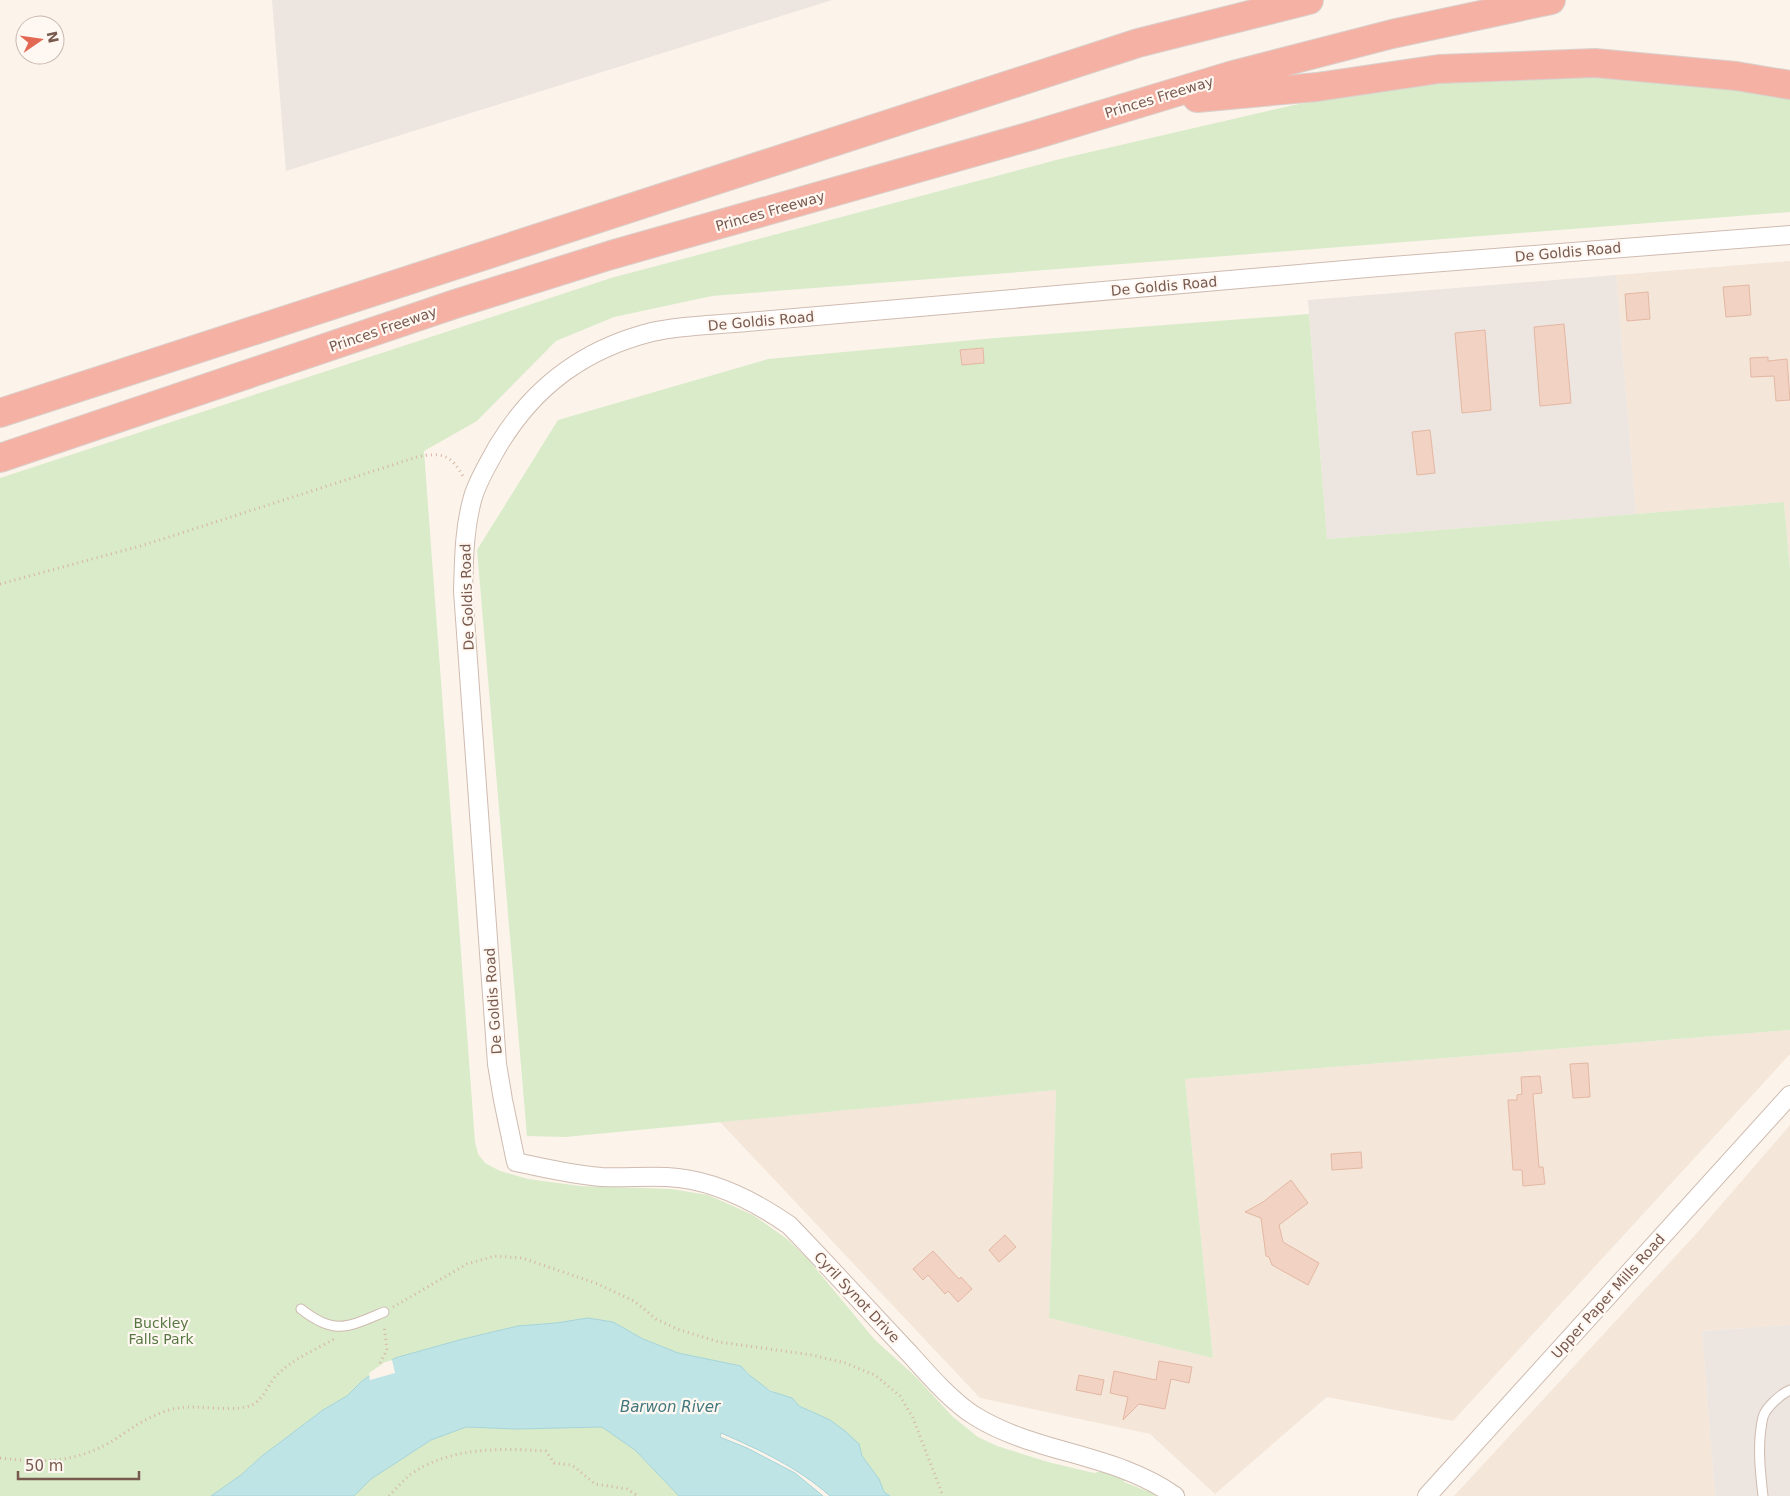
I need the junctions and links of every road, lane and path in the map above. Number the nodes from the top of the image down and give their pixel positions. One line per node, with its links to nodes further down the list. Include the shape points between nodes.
1 (1255, 0): 4 (highway)
2 (1309, 0): 4 (highway)
3 (1551, 0): 6 (highway, Princes Freeway, via 1392,34)
4 (1138, 43): 8 (highway)
5 (1790, 85): 6 (highway, via 1736,76 1595,63 1439,68 1317,87)
6 (1134, 104): 9 (highway, Princes Freeway, via 602,258 455,304)
7 (1790, 235): 10 (street, De Goldis Road, via 1379,267 653,332 604,348 568,369 535,395 490,459)
8 (0, 413)
9 (0, 458)
10 (473, 496): 11 (path, via 450,458 435,453 144,545); 13 (street, De Goldis Road, via 464,539 463,591 498,1064)
11 (0, 584)
12 (1790, 1095): 24 (street, Upper Paper Mills Road)
13 (516, 1162): 23 (street, Cyril Synot Drive, via 573,1174 669,1177 705,1183 764,1208 789,1226 924,1370 973,1416 1006,1432 1120,1468)
14 (301, 1310): 16 (lane, via 315,1320)
15 (384, 1312): 16 (lane); 17 (path, via 387,1350); 22 (path, via 467,1264 495,1256 522,1258 598,1284 634,1301 656,1319 677,1329 719,1342 845,1363 875,1375 900,1396 913,1418)
16 (339, 1328): 19 (path, via 336,1338 287,1365 254,1404 219,1409 179,1407 159,1413 96,1449 66,1460)
17 (380, 1363)
18 (1790, 1390): 25 (lane, via 1781,1394 1764,1415 1759,1463)
19 (0, 1458)
20 (389, 1496): 21 (path, via 410,1475 436,1460 453,1454 508,1448 546,1451 554,1463 572,1465 595,1484 627,1489)
21 (638, 1496)
22 (943, 1496)
23 (1175, 1496)
24 (1427, 1496)
25 (1763, 1496)

